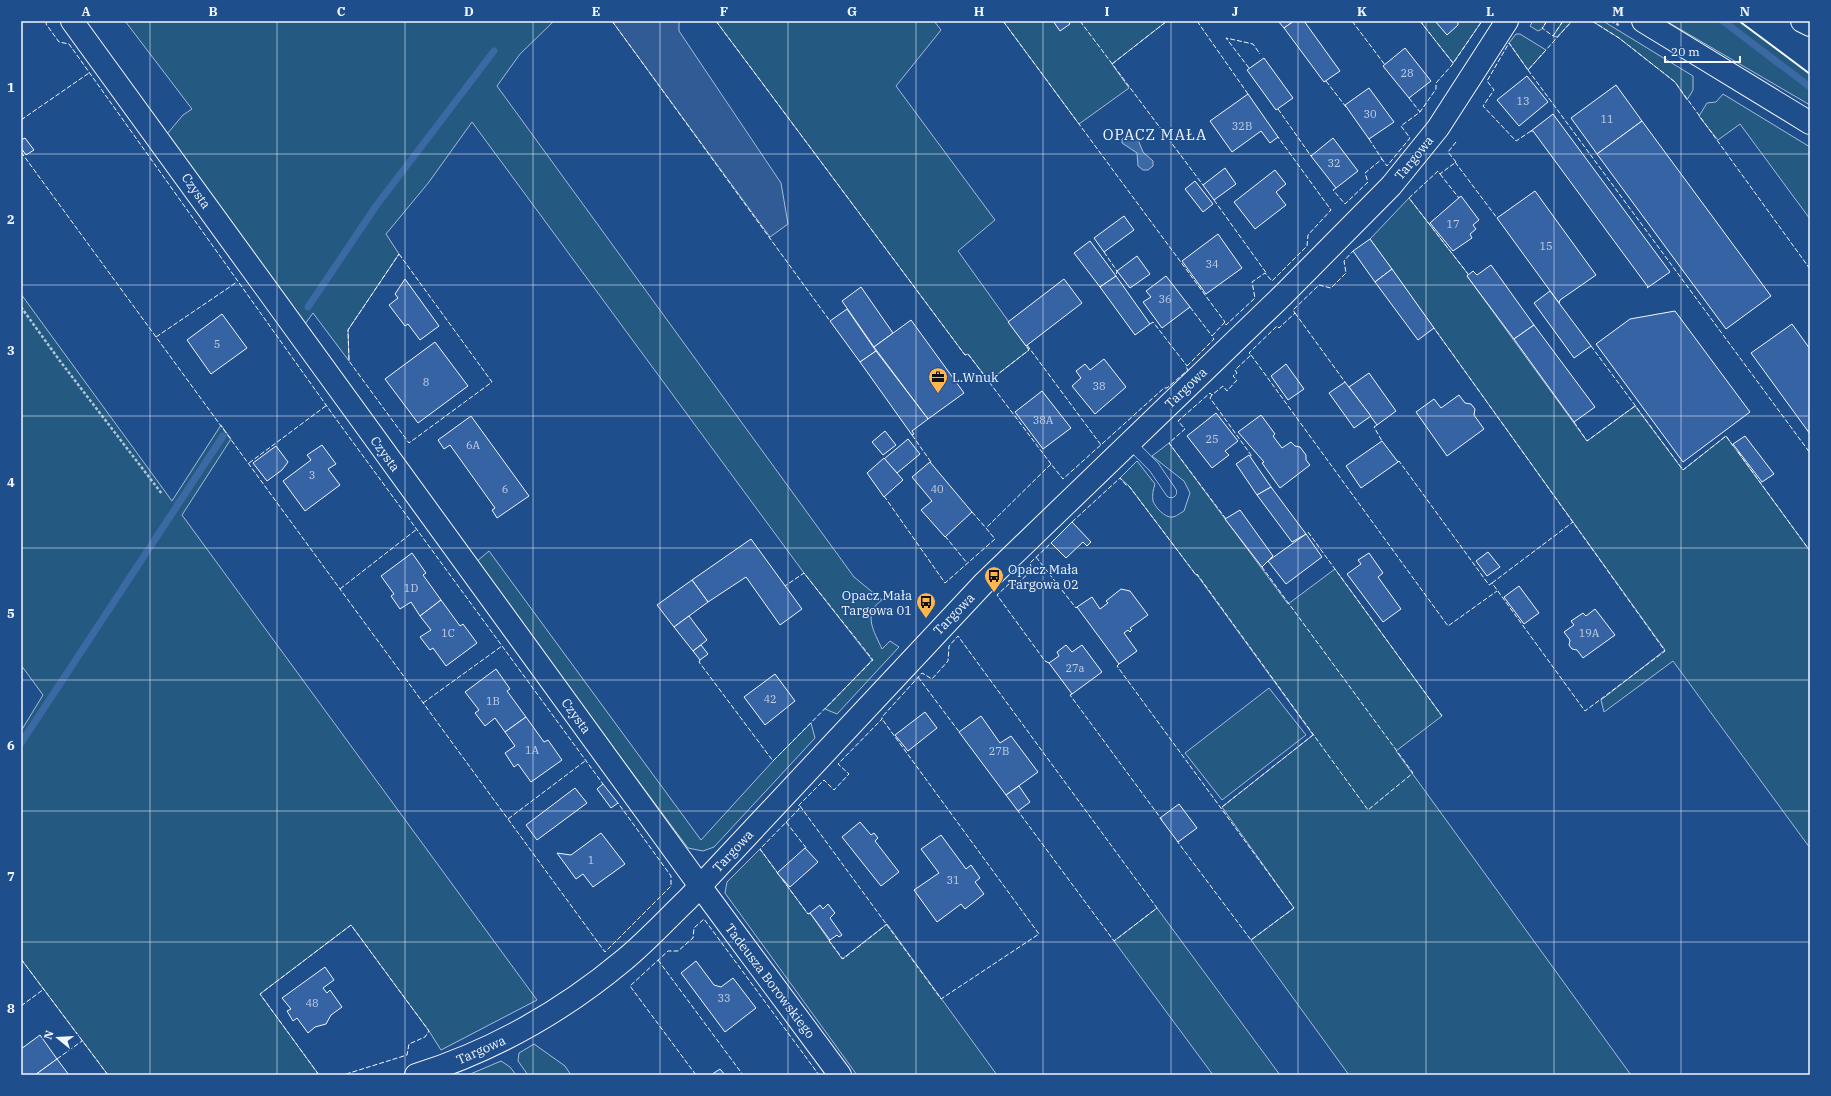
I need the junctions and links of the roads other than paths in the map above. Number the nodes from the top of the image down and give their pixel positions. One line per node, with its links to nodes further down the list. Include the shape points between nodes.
1 (72, 21): 9 (main road, Czysta)
2 (1507, 21): 7 (main road, Targowa, via 1438,128 1391,186)
3 (1643, 21): 6 (main road)
4 (1802, 21): 5 (main road)
5 (1810, 25)
6 (1810, 123)
7 (1130, 443): 8 (lane, via 1154,467); 9 (main road, Targowa, via 983,584)
8 (1171, 492)
9 (700, 886): 10 (main road, Targowa, via 626,958 562,1006 465,1058); 11 (main road, Tadeusza Borowskiego)
10 (416, 1075)
11 (840, 1075)

